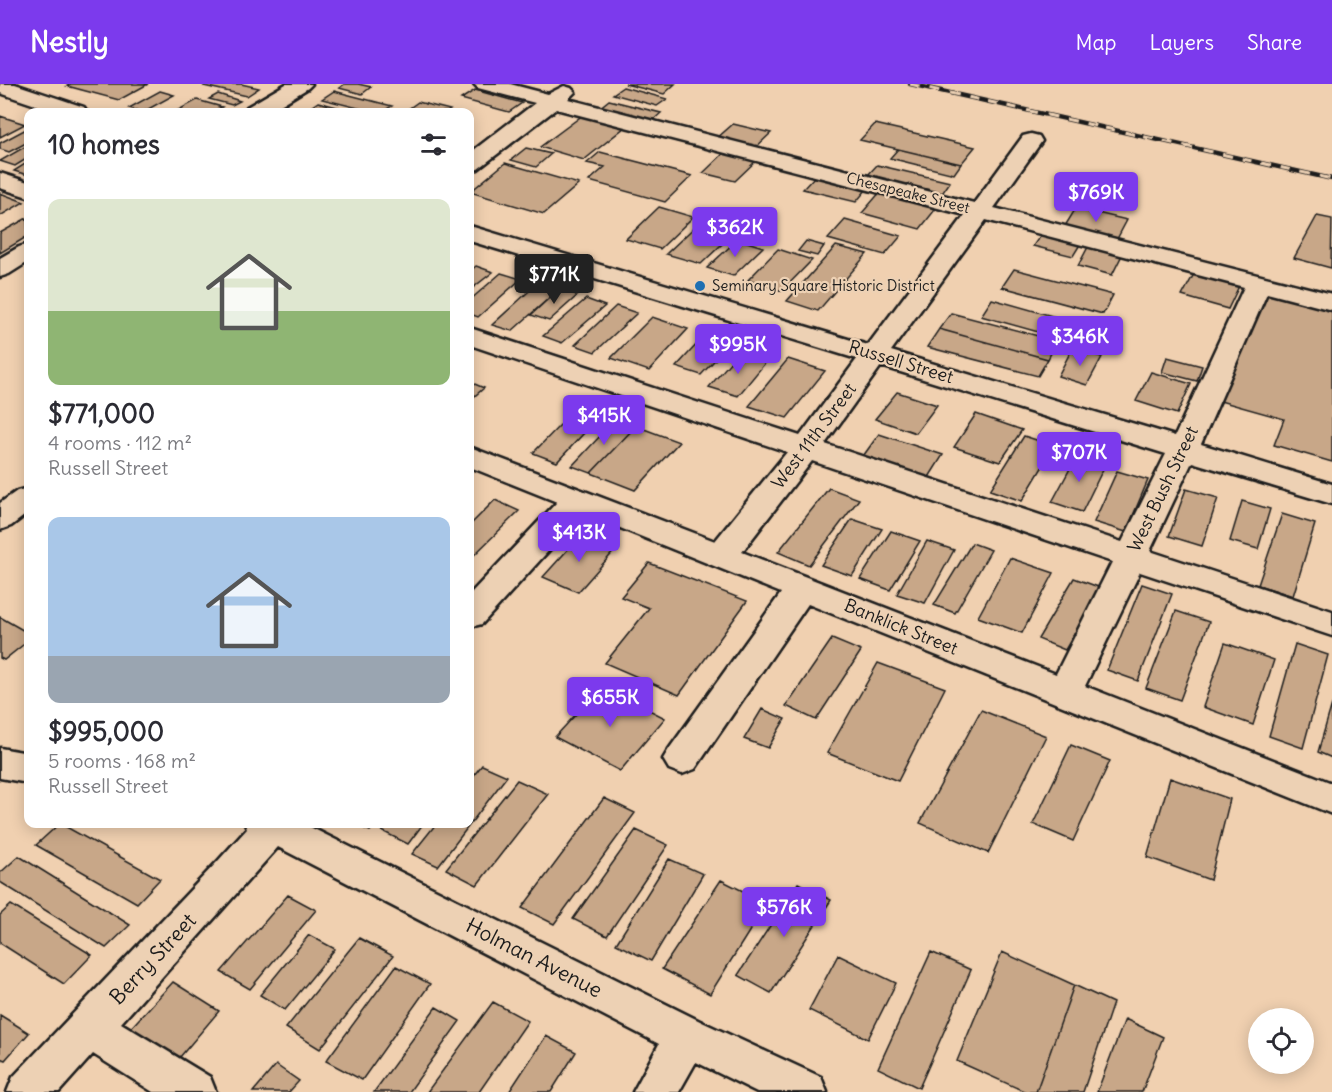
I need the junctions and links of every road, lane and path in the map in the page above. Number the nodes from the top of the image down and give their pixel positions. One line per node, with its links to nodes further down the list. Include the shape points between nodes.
1 (301, 84): 8 (street)
2 (485, 84): 6 (street, Chesapeake Street)
3 (575, 84): 6 (street)
4 (18, 87): 5 (street); 7 (street)
5 (0, 102)
6 (552, 102): 10 (street); 13 (street, Chesapeake Street)
7 (67, 108)
8 (262, 108)
9 (1031, 141): 13 (street, West 11th Street)
10 (474, 161)
11 (0, 180): 12 (street)
12 (24, 188)
13 (979, 212): 18 (street, Chesapeake Street); 21 (street, West 11th Street)
14 (474, 234): 21 (street, Russell Street)
15 (24, 255): 16 (street)
16 (0, 270): 17 (street)
17 (24, 280)
18 (1259, 284): 19 (street, Chesapeake Street); 22 (street, West Bush Street)
19 (1332, 302)
20 (474, 337): 23 (street)
21 (874, 354): 22 (street, Russell Street); 23 (street, West 11th Street)
22 (1184, 448): 25 (street, Russell Street); 30 (street, West Bush Street)
23 (806, 449): 29 (street, West 11th Street); 30 (street)
24 (474, 458): 26 (street, Banklick Street)
25 (1332, 494)
26 (578, 499): 29 (street, Banklick Street); 32 (street)
27 (24, 501): 28 (street)
28 (0, 519)
29 (722, 555): 31 (street, Banklick Street)
30 (1130, 558): 33 (street); 34 (street, West Bush Street)
31 (802, 587): 34 (street, Banklick Street); 35 (street)
32 (474, 611)
33 (1332, 624)
34 (1064, 693): 38 (street, Banklick Street)
35 (682, 759)
36 (0, 763): 37 (street)
37 (24, 767)
38 (1332, 799)
39 (268, 828): 41 (street, Berry Street, via 231,874)
40 (279, 828): 42 (street, Holman Avenue)
41 (89, 1028): 43 (street, Berry Street); 44 (street)
42 (687, 1036): 45 (street); 46 (street, Holman Avenue)
43 (29, 1092)
44 (194, 1092)
45 (655, 1092)
46 (805, 1092)

